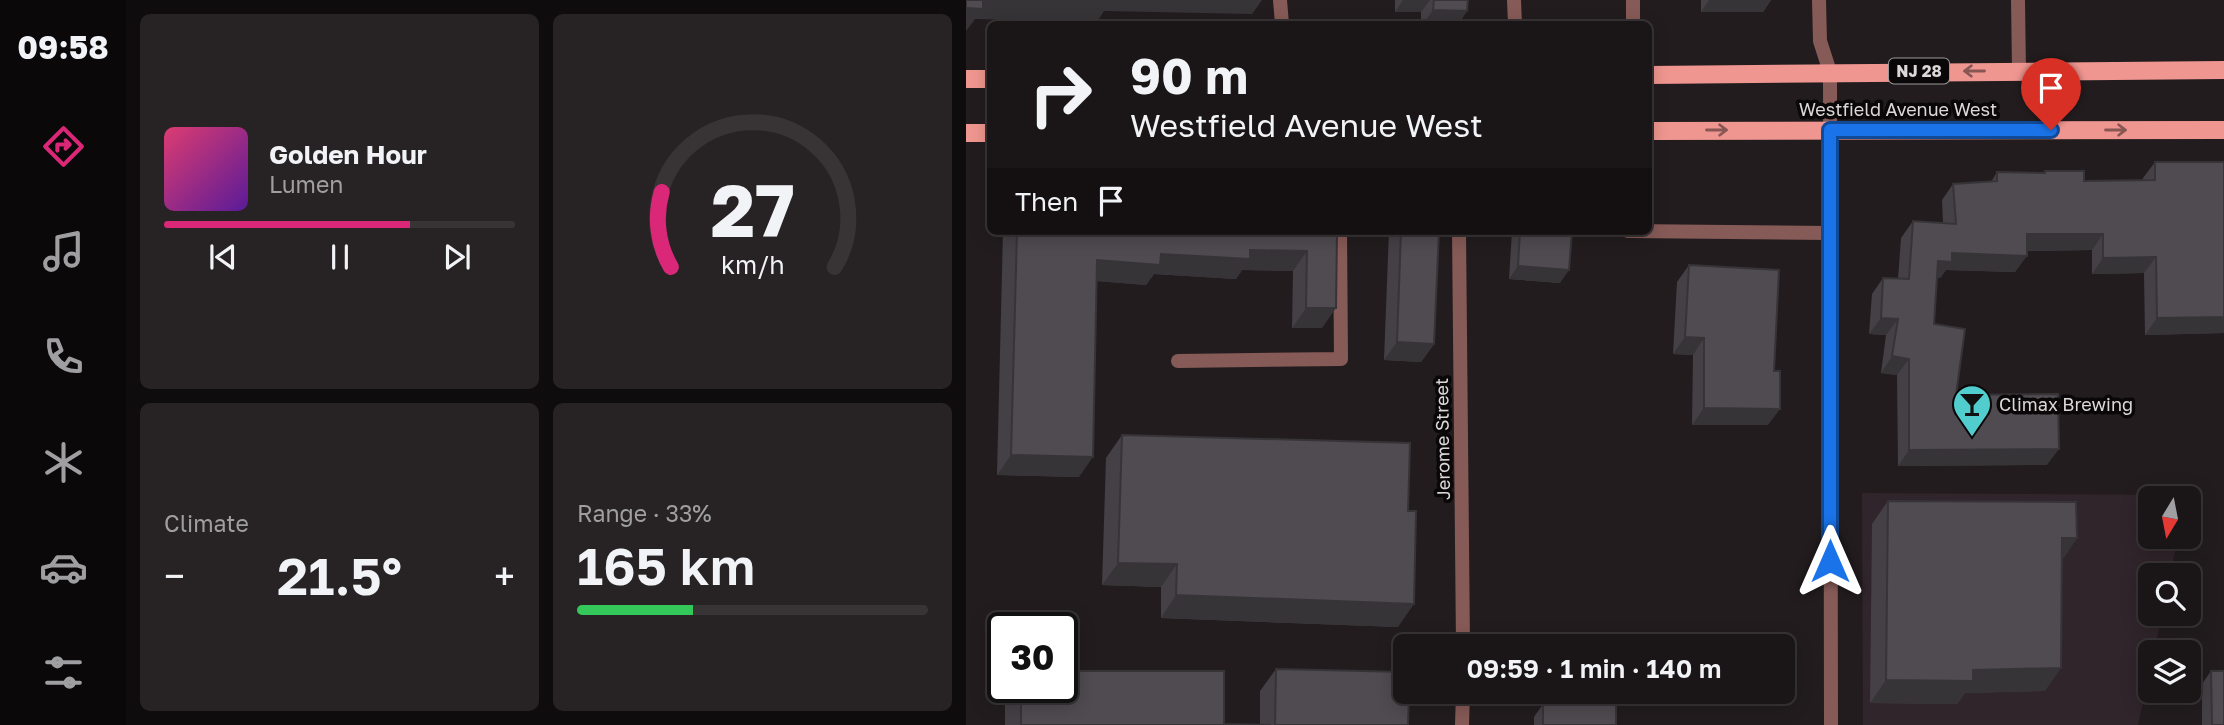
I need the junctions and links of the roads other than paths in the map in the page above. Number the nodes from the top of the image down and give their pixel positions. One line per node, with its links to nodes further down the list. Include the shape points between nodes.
1 (1280, 0): 6 (street)
2 (1514, 0): 7 (street)
3 (1633, 0): 8 (street)
4 (1819, 0): 11 (street, via 1820,41)
5 (2018, 0): 10 (street)
6 (1282, 21)
7 (1515, 21)
8 (1633, 21)
9 (2224, 70): 10 (main road, Westfield Avenue West / NJ 28)
10 (2019, 71): 11 (main road, Westfield Avenue West / NJ 28, one-way to 11)
11 (1830, 72): 12 (main road, Westfield Avenue West / NJ 28); 15 (street)
12 (1652, 75)
13 (966, 79): 14 (main road)
14 (987, 79)
15 (1830, 130): 16 (main road, Westfield Avenue West, one-way to 16); 17 (main road, Westfield Avenue West, one-way to 15); 21 (street)
16 (2224, 130)
17 (1652, 131)
18 (966, 133): 19 (main road)
19 (987, 133)
20 (1652, 231): 21 (street)
21 (1830, 233): 28 (street)
22 (1340, 235): 24 (street, via 1341,359)
23 (1459, 235): 25 (street, Jerome Street)
24 (1178, 361)
25 (1463, 634)
26 (1463, 704): 27 (street)
27 (1462, 725)
28 (1830, 725)

